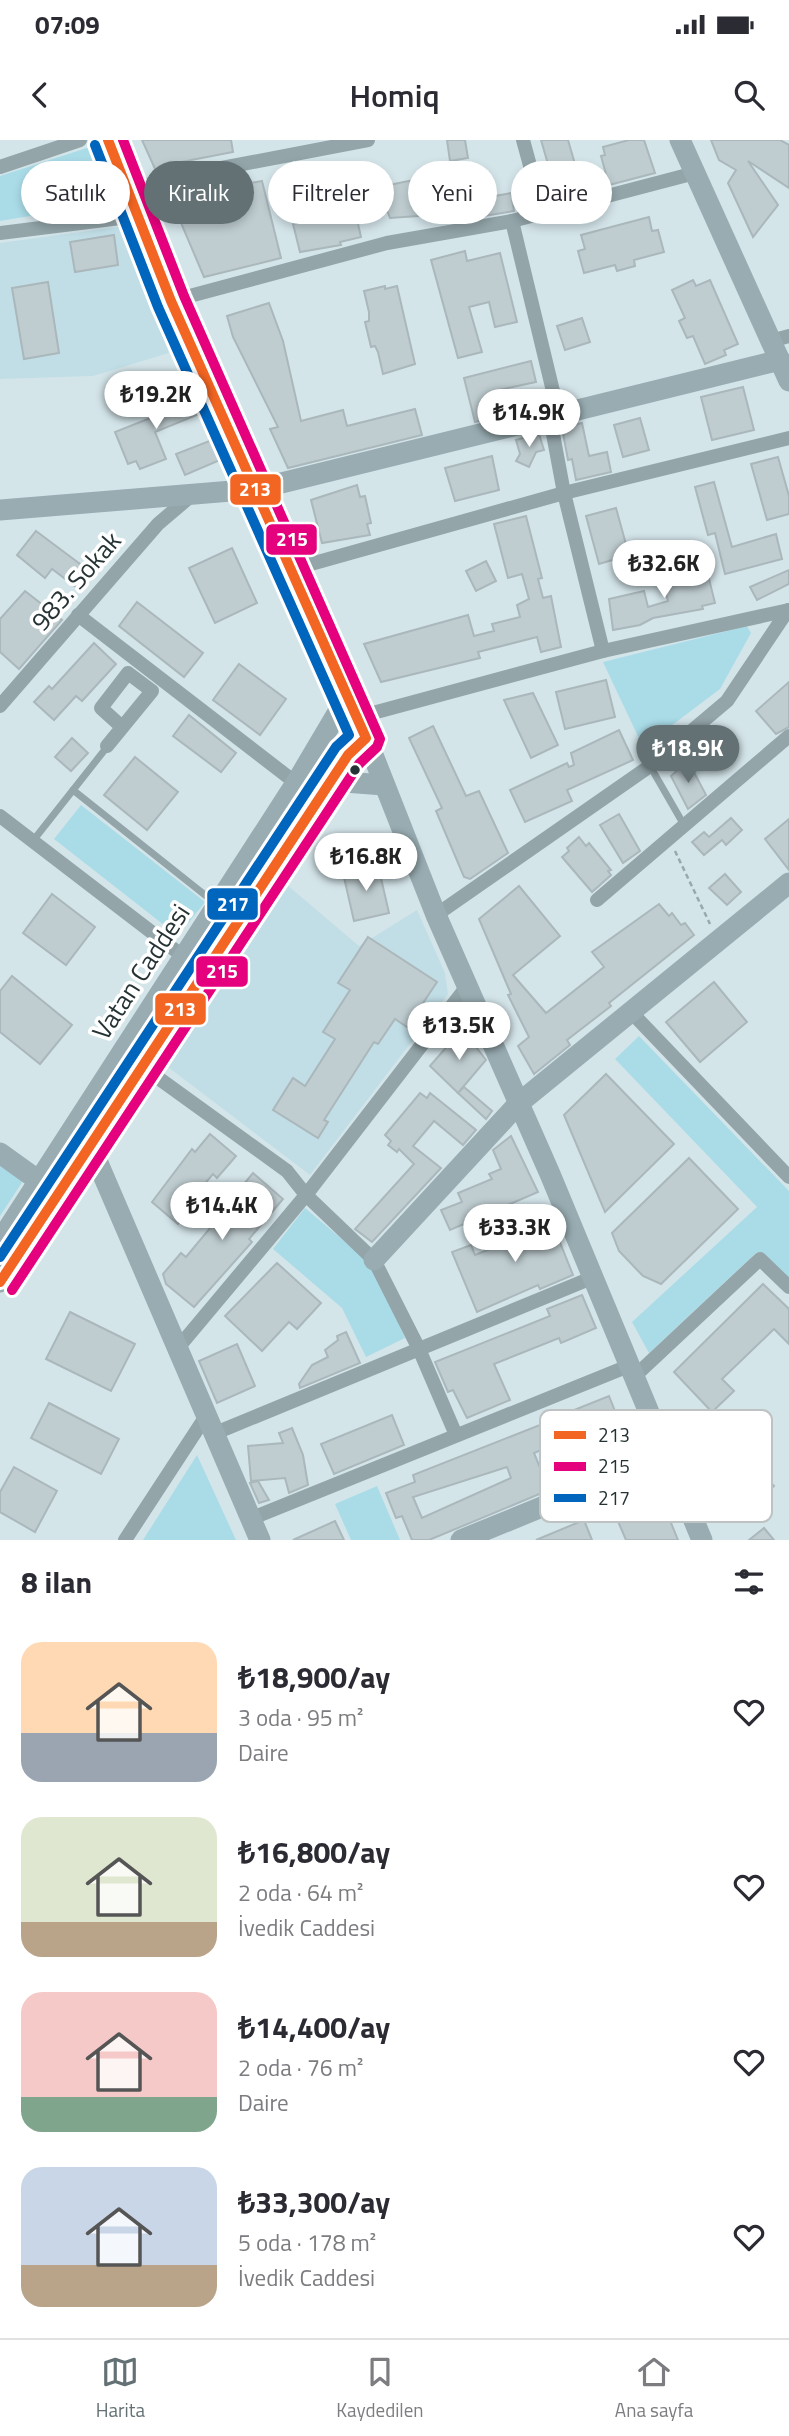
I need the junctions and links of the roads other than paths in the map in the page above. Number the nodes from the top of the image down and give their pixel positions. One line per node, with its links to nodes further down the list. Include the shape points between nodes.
1 (80, 140): 8 (street)
2 (108, 140): 6 (main road)
3 (368, 140): 10 (street)
4 (523, 140): 7 (street)
5 (680, 140): 9 (main road)
6 (116, 161)
7 (529, 161)
8 (0, 167)
9 (695, 173): 11 (street); 18 (main road)
10 (130, 189)
11 (612, 195)
12 (130, 196): 13 (main road)
13 (137, 216): 16 (street); 17 (main road)
14 (511, 221): 17 (street, via 387,243)
15 (513, 224): 20 (street)
16 (0, 233)
17 (171, 301): 22 (main road)
18 (780, 346): 19 (main road); 20 (main road)
19 (789, 380)
20 (555, 417): 22 (main road); 23 (street)
21 (789, 438): 23 (street)
22 (257, 489): 24 (main road); 26 (main road)
23 (564, 493): 26 (street); 29 (street)
24 (194, 494): 25 (main road); 28 (street, 983. Sokak, via 158,524)
25 (0, 510)
26 (293, 569): 30 (main road)
27 (789, 610): 29 (street); 37 (street, via 727,701)
28 (78, 615): 31 (street, 983. Sokak); 39 (street)
29 (603, 652): 32 (street)
30 (348, 695): 32 (main road); 39 (main road, Vatan Caddesi)
31 (0, 706)
32 (358, 717): 35 (main road)
33 (122, 727): 36 (street)
34 (789, 736): 43 (street)
35 (366, 738): 38 (main road, Vatan Caddesi); 40 (main road)
36 (107, 746): 41 (lane)
37 (650, 766): 43 (lane); 48 (street)
38 (331, 781): 40 (main road); 52 (main road, Vatan Caddesi)
39 (296, 783): 47 (main road, Vatan Caddesi)
40 (384, 785): 48 (main road)
41 (73, 790): 44 (lane); 47 (lane)
42 (0, 817): 44 (street)
43 (684, 825): 46 (street)
44 (32, 842): 49 (street)
45 (789, 883): 51 (main road)
46 (597, 900)
47 (218, 905): 49 (main road, Vatan Caddesi)
48 (436, 915): 50 (main road)
49 (184, 957): 57 (main road, Vatan Caddesi)
50 (468, 985): 53 (main road); 58 (street)
51 (631, 1012): 53 (main road); 56 (street)
52 (143, 1067): 54 (main road, Vatan Caddesi); 58 (street, via 287,1171)
53 (519, 1102): 60 (main road); 61 (main road)
54 (90, 1147): 62 (main road, Vatan Caddesi); 64 (main road)
55 (0, 1153): 57 (main road)
56 (789, 1177)
57 (39, 1181): 59 (main road, Vatan Caddesi)
58 (306, 1195): 60 (street); 64 (street)
59 (0, 1241)
60 (374, 1260): 65 (street)
61 (594, 1277): 65 (street); 66 (main road)
62 (0, 1282)
63 (789, 1287): 66 (street, via 760,1259)
64 (177, 1349): 68 (main road)
65 (419, 1349): 68 (street); 69 (street)
66 (633, 1370): 67 (main road); 69 (street)
67 (650, 1410)
68 (210, 1425): 71 (main road); 73 (street)
69 (456, 1435): 71 (street)
70 (540, 1508): 75 (main road)
71 (250, 1519): 74 (main road)
72 (695, 1522): 76 (main road)
73 (125, 1540)
74 (260, 1540)
75 (461, 1540)
76 (702, 1540)

